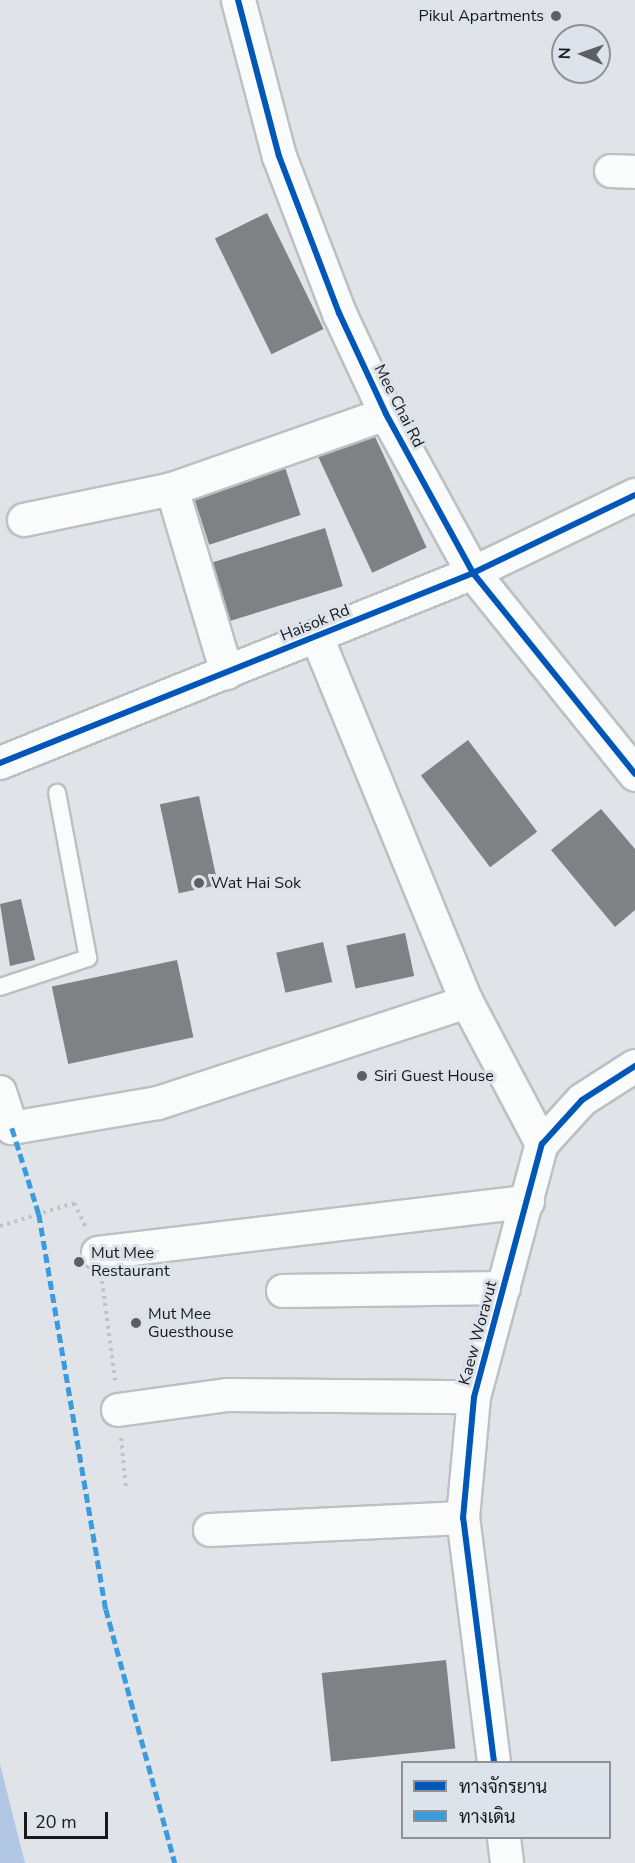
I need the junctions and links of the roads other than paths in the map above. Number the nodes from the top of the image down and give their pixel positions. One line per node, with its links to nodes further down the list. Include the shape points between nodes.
1 (238, 0): 2 (street, Mee Chai Rd, via 279,156 339,313)
2 (386, 414): 3 (street); 6 (street, Mee Chai Rd)
3 (172, 489): 5 (street); 8 (street)
4 (635, 495): 6 (street, Haisok Rd)
5 (24, 520)
6 (473, 573): 7 (street, Haisok Rd); 10 (street, Mee Chai Rd)
7 (317, 637): 8 (street, Haisok Rd); 13 (street)
8 (227, 673): 9 (street, Haisok Rd)
9 (0, 764)
10 (635, 774)
11 (57, 793): 12 (lane, via 88,958)
12 (0, 987)
13 (467, 1002): 15 (street, via 158,1103 12,1128); 16 (street)
14 (635, 1066): 16 (street, Kaew Woravut, via 582,1100)
15 (0, 1092)
16 (542, 1144): 17 (street, Kaew Woravut)
17 (528, 1202): 18 (street); 19 (street, Kaew Woravut)
18 (98, 1253)
19 (504, 1287): 20 (street); 21 (street, Kaew Woravut)
20 (283, 1291)
21 (474, 1397): 22 (street, via 228,1395); 23 (street, Kaew Woravut)
22 (118, 1410)
23 (463, 1518): 24 (street); 25 (street, Kaew Woravut)
24 (210, 1530)
25 (494, 1761)
26 (504, 1839): 27 (street)
27 (507, 1863)

